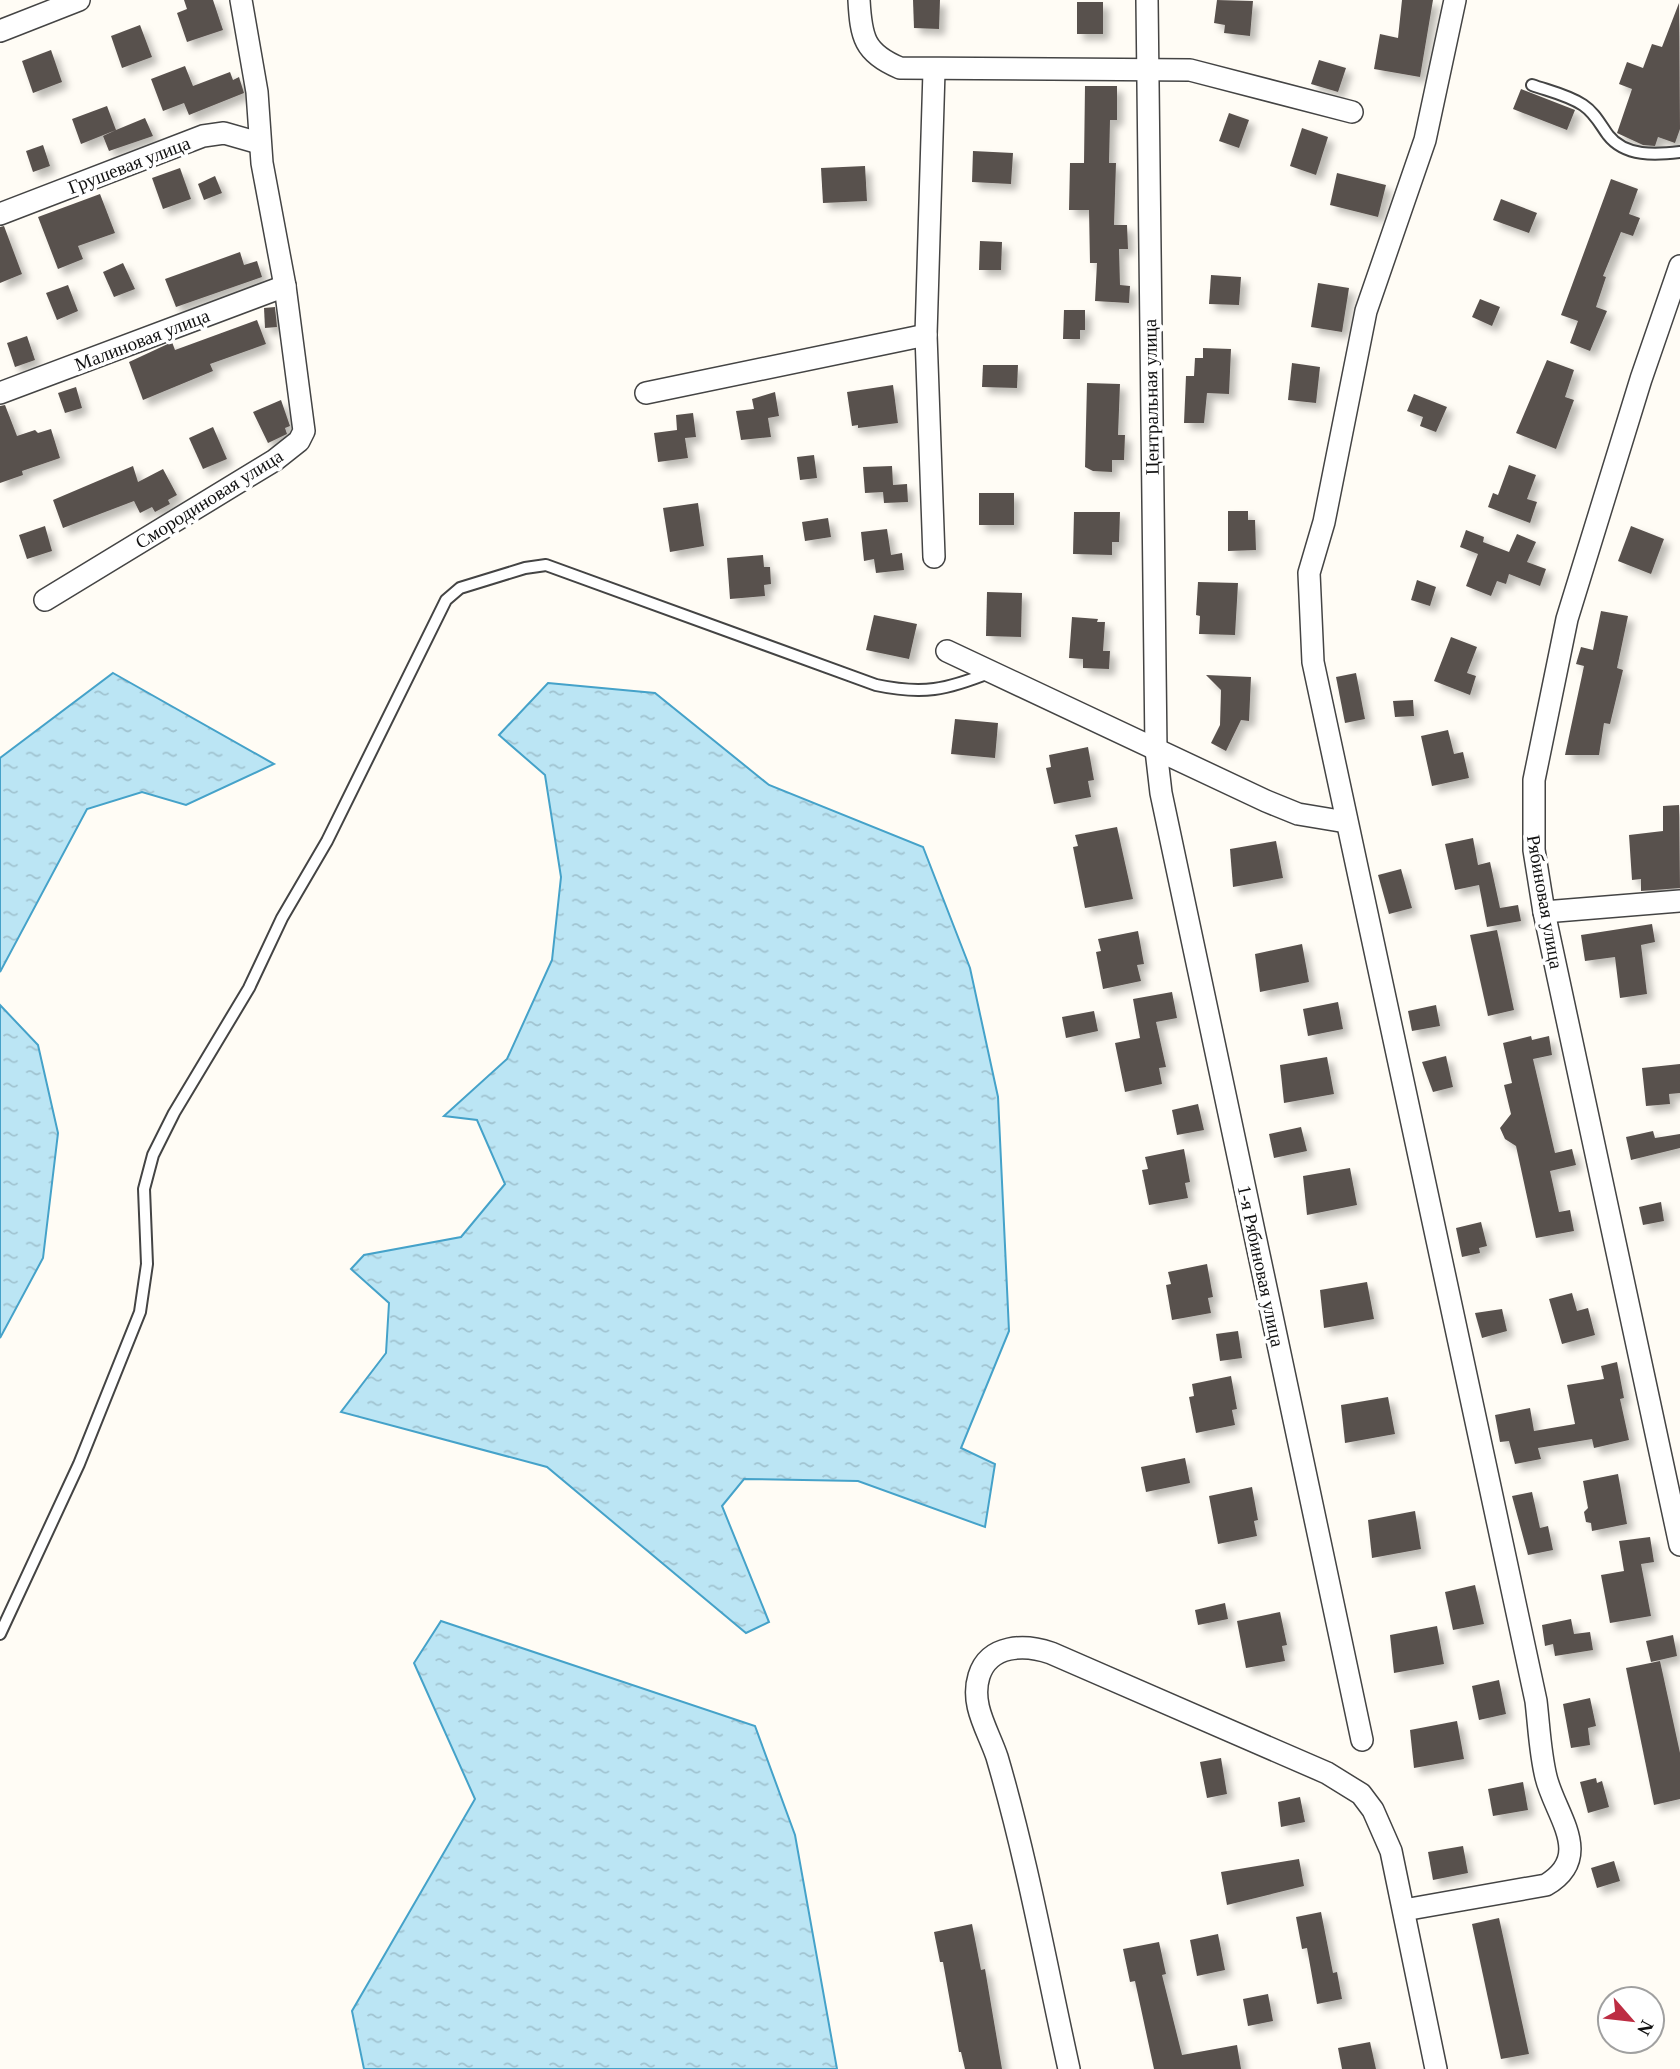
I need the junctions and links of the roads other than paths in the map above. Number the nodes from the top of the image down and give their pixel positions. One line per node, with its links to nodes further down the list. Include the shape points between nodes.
1 (79, 0): 6 (street)
2 (241, 0): 11 (street, Смородиновая улица, via 257,92)
3 (859, 0): 8 (street, via 862,33 877,57 900,68)
4 (1147, 0): 7 (street, Центральная улица)
5 (1455, 0): 25 (street, via 1425,140 1366,311 1309,573 1315,674)
6 (0, 31)
7 (1146, 70): 8 (street); 10 (street, via 1190,70); 23 (street, Центральная улица)
8 (934, 71): 16 (street)
9 (1532, 85): 12 (lane, via 1584,106 1625,148 1654,154)
10 (1352, 112)
11 (259, 143): 13 (street, Грушевая улица, via 224,133 203,136); 15 (street, Смородиновая улица)
12 (1680, 152)
13 (0, 214)
14 (1680, 266): 27 (street, Рябиновая улица, via 1567,618 1534,780 1534,850)
15 (285, 286): 17 (street, Малиновая улица); 20 (street, Смородиновая улица, via 304,426 299,441)
16 (926, 335): 18 (street); 19 (street)
17 (0, 393)
18 (646, 393)
19 (933, 557)
20 (45, 600)
21 (947, 651): 22 (street)
22 (991, 672): 23 (street); 29 (lane, via 934,692 876,685 546,565 452,594 249,988 153,1155 144,1189 147,1264 140,1312 79,1464)
23 (1156, 750): 24 (street, Центральная улица); 25 (street, via 1287,810)
24 (1161, 793): 30 (street, 1-я Рябиновая улица)
25 (1346, 822): 31 (street, via 1449,1284 1536,1701 1546,1777 1570,1843 1566,1865 1546,1885)
26 (1680, 901): 27 (street)
27 (1544, 912): 28 (street, Рябиновая улица)
28 (1680, 1545)
29 (0, 1634)
30 (1362, 1740)
31 (1404, 1910): 32 (street, via 1391,1852 1373,1810 1362,1794 1345,1782 1051,1653 1030,1646 1000,1652 982,1667 977,1706 1010,1805); 33 (street)
32 (1069, 2069)
33 (1436, 2069)

